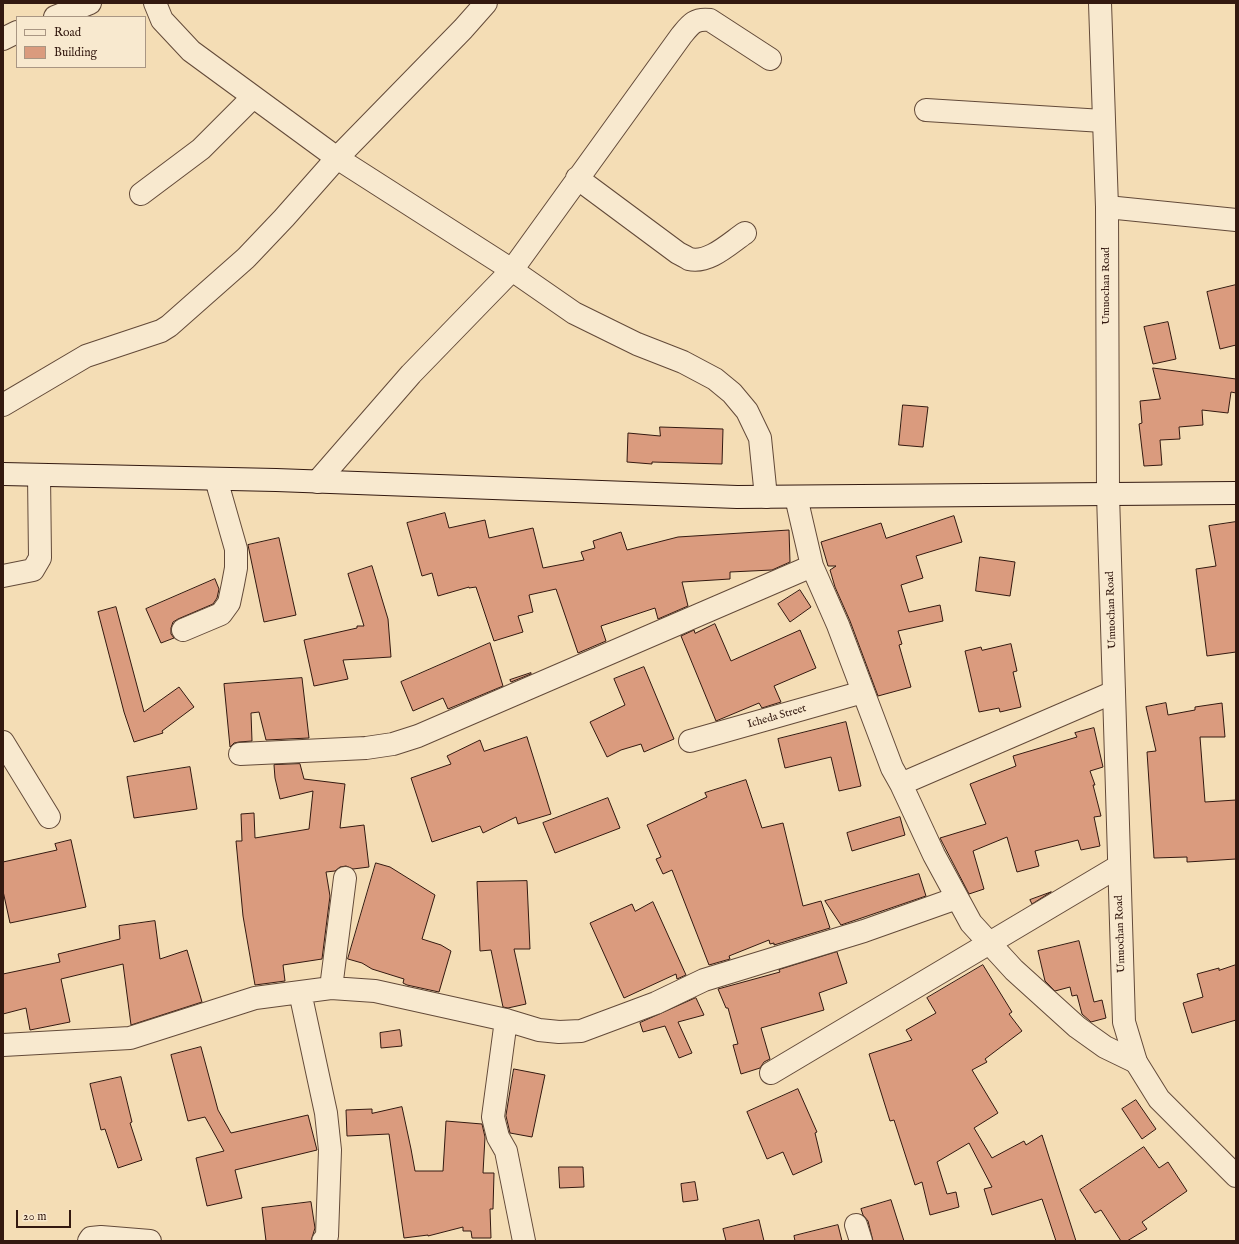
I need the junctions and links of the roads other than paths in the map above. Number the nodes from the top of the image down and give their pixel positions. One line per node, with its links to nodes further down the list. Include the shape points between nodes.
1 (90, 3): 5 (street)
2 (155, 3): 9 (street, via 162,20 191,51)
3 (486, 3): 12 (street)
4 (1100, 3): 11 (street, Umuochan Road)
5 (58, 16)
6 (16, 32): 7 (street)
7 (3, 39)
8 (770, 59): 13 (street, via 710,20 701,19 692,24)
9 (253, 97): 12 (street); 14 (street, via 201,149)
10 (926, 110): 11 (street)
11 (1103, 121): 15 (street, Umuochan Road)
12 (337, 158): 18 (street); 19 (street, via 246,258 169,326 86,356)
13 (577, 178): 17 (street, via 678,254 690,259 712,256); 18 (street)
14 (141, 194)
15 (1107, 207): 16 (street); 25 (street, Umuochan Road)
16 (1236, 220)
17 (745, 233)
18 (512, 270): 23 (street, via 411,374); 27 (street, via 574,313 715,378 732,393 747,411 760,438)
19 (3, 405)
20 (4, 471): 21 (street)
21 (39, 475): 22 (street); 29 (street, via 40,558 34,570)
22 (216, 479): 23 (street); 30 (street, via 236,549 236,568 229,603 221,614)
23 (317, 482): 27 (street)
24 (1236, 493): 25 (street)
25 (1108, 494): 26 (street); 32 (street, Umuochan Road)
26 (796, 496): 27 (street); 28 (street)
27 (766, 497)
28 (812, 566): 31 (street); 35 (street, via 418,736 393,744 366,748)
29 (3, 576)
30 (182, 630)
31 (864, 692): 33 (street, Icheda Street); 36 (street, via 892,768)
32 (1114, 692): 36 (street); 38 (street, Umuochan Road)
33 (690, 741)
34 (3, 742): 37 (street)
35 (240, 754)
36 (901, 784): 40 (street)
37 (49, 817)
38 (1119, 866): 41 (street); 46 (street, Umuochan Road, via 1124,1022)
39 (345, 878): 42 (street)
40 (957, 898): 41 (street, via 971,923); 44 (street, via 864,931 704,980 656,1003 581,1031 539,1030)
41 (989, 943): 46 (street, via 1014,970 1077,1028 1105,1047); 47 (street)
42 (331, 988): 43 (street); 44 (street, via 375,991)
43 (300, 992): 45 (street, via 255,998 130,1038); 51 (street, via 326,1113 330,1150 327,1236)
44 (506, 1020): 52 (street, via 493,1117 498,1137 506,1151)
45 (3, 1045)
46 (1136, 1062): 48 (street, Umuochan Road, via 1159,1099)
47 (771, 1073)
48 (1236, 1176)
49 (89, 1241): 50 (street, via 91,1238 100,1237)
50 (150, 1241)
51 (323, 1241)
52 (524, 1241)

